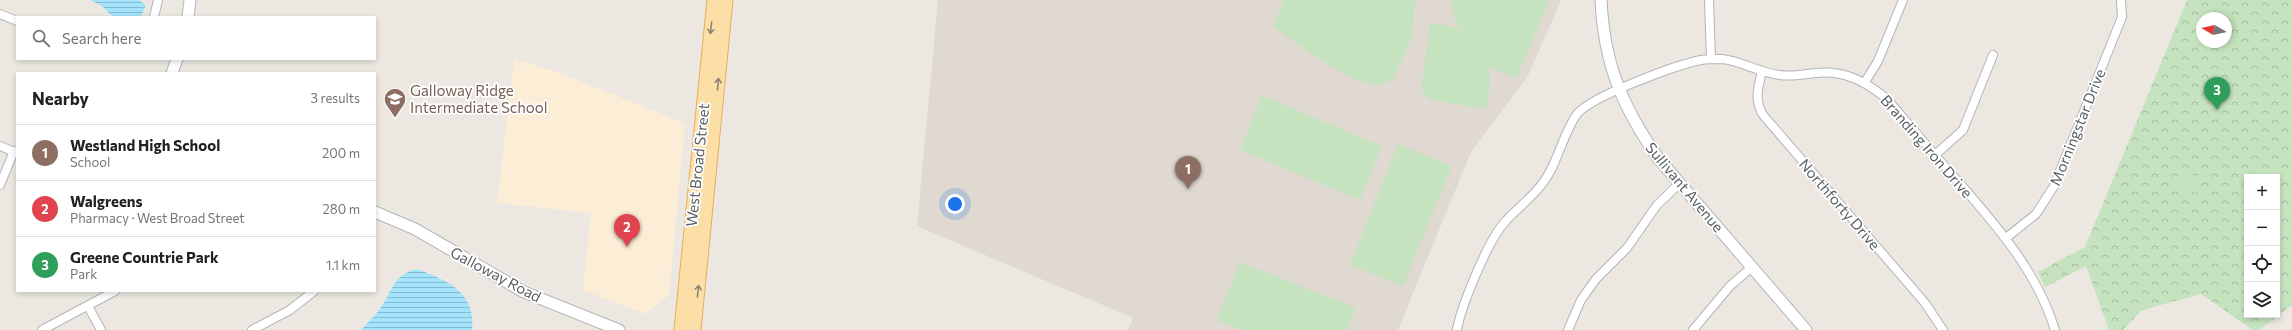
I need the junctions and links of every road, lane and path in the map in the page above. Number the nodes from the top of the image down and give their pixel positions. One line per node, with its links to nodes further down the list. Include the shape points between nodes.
1 (158, 0): 10 (street)
2 (190, 0): 11 (street)
3 (714, 0): 35 (main road, West Broad Street, one-way to 35)
4 (726, 0): 36 (main road, West Broad Street, one-way to 4)
5 (1601, 0): 19 (street, Sullivant Avenue, via 1606,48)
6 (1709, 0): 14 (street)
7 (1903, 0): 18 (street, via 1878,61)
8 (2121, 0): 26 (street, Morningstar Drive, via 2122,17 2054,186 2036,214)
9 (0, 14): 12 (street)
10 (154, 16)
11 (188, 16)
12 (16, 21)
13 (1993, 55): 22 (street, via 1963,130)
14 (1710, 59): 16 (street, Branding Iron Drive, via 1735,62); 19 (street, Branding Iron Drive, via 1686,64)
15 (178, 60): 17 (street)
16 (1762, 71): 18 (street, Branding Iron Drive, via 1791,76 1834,73); 41 (street, Northforty Drive, via 1756,95 1763,115 1925,303)
17 (172, 72)
18 (1865, 82): 22 (street, Branding Iron Drive, via 1887,99)
19 (1618, 91): 23 (street, Sullivant Avenue, via 1644,137); 37 (street, Branding Iron Drive, via 1588,104 1577,114 1543,184 1504,222 1465,305)
20 (0, 146): 21 (street)
21 (15, 152): 24 (street)
22 (1935, 155): 26 (street, Branding Iron Drive)
23 (1680, 183): 27 (street, Sullivant Avenue); 38 (street, via 1657,205 1627,248 1596,279 1581,300)
24 (0, 185)
25 (376, 212): 34 (street, Galloway Road, via 415,229 524,292)
26 (2006, 238): 42 (street, Branding Iron Drive, via 2035,283)
27 (1752, 267): 39 (street, via 1730,286); 40 (street, Sullivant Avenue)
28 (113, 292): 30 (street)
29 (313, 292): 33 (street, via 290,310)
30 (88, 306): 31 (street); 32 (street)
31 (42, 330)
32 (101, 330)
33 (252, 330)
34 (620, 330)
35 (681, 330)
36 (694, 330)
37 (1457, 330)
38 (1568, 330)
39 (1693, 330)
40 (1806, 330)
41 (1943, 330)
42 (2055, 330)

